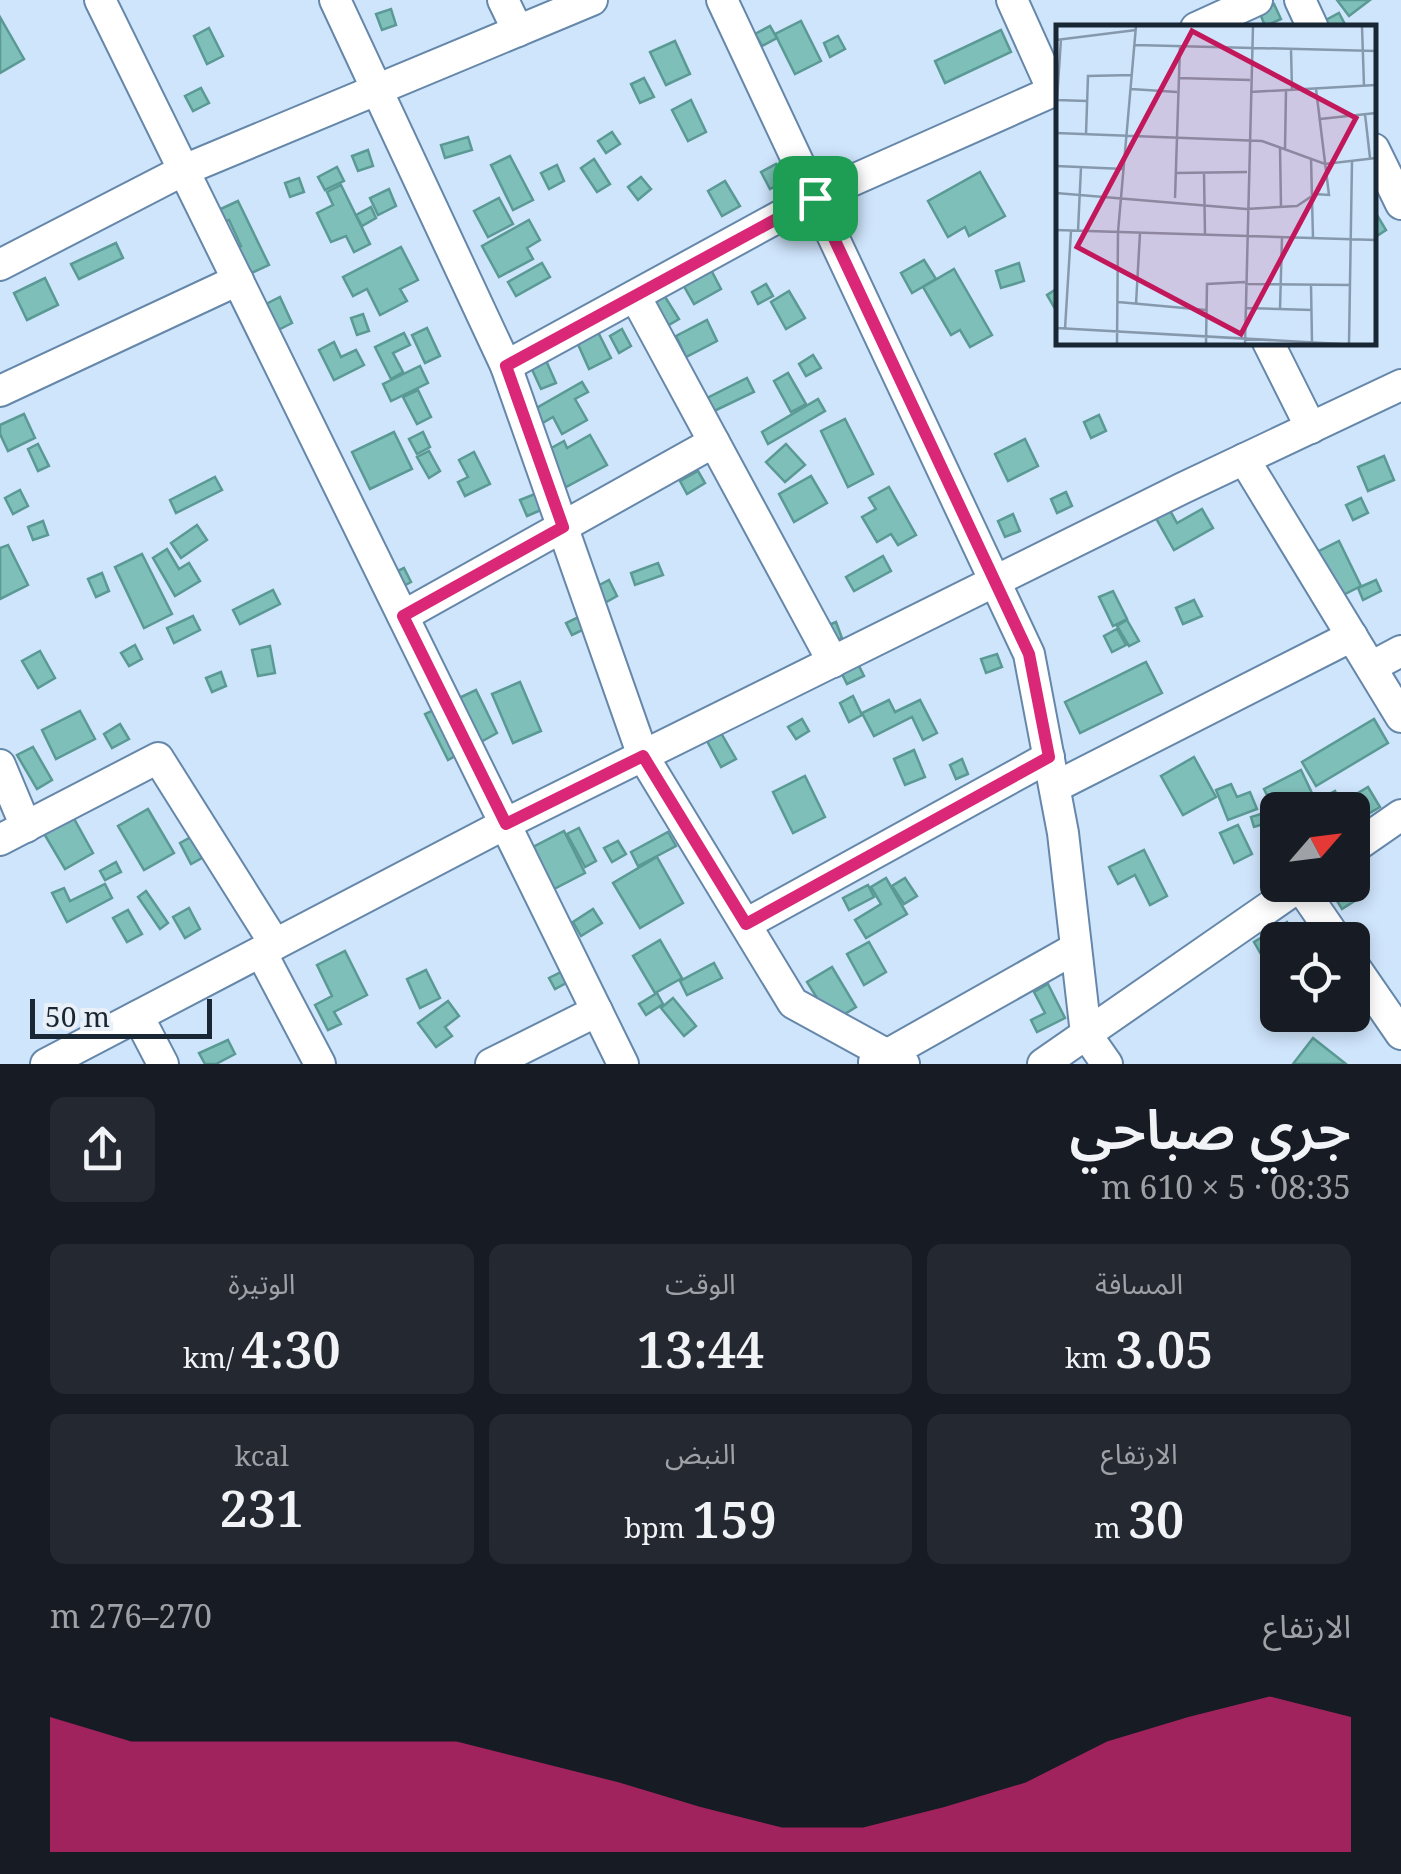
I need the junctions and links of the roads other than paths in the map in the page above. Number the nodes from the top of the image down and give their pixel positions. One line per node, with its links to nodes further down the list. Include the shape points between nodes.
1 (100, 0): 15 (street)
2 (334, 0): 12 (street)
3 (504, 0): 11 (street)
4 (592, 0): 11 (street)
5 (722, 0): 16 (street)
6 (1012, 0): 13 (street)
7 (1258, 0): 9 (street)
8 (1300, 0): 10 (street)
9 (1203, 25)
10 (1312, 25)
11 (518, 30): 12 (street)
12 (377, 90): 15 (street); 22 (street)
13 (1056, 90): 16 (street)
14 (1376, 153): 17 (street)
15 (184, 170): 18 (street); 19 (street)
16 (815, 198): 20 (street); 29 (street)
17 (1401, 204)
18 (0, 266)
19 (238, 280): 24 (street); 30 (street)
20 (635, 296): 22 (street); 26 (street)
21 (1270, 345): 25 (street)
22 (506, 366): 28 (street)
23 (1401, 385): 25 (street)
24 (0, 390)
25 (1311, 428): 27 (street)
26 (714, 442): 28 (street); 33 (street)
27 (1244, 459): 29 (street); 31 (street)
28 (563, 527): 30 (street); 36 (street)
29 (996, 581): 33 (street); 38 (street, via 1029,654)
30 (403, 616): 40 (street)
31 (1352, 636): 34 (street); 38 (street)
32 (1401, 650): 34 (street)
33 (833, 662): 36 (street)
34 (1371, 667): 35 (street)
35 (1401, 717)
36 (643, 756): 40 (street); 44 (street)
37 (0, 764): 41 (street)
38 (1052, 772): 44 (street); 46 (street)
39 (1401, 816): 42 (street)
40 (506, 824): 45 (street); 48 (street)
41 (13, 834): 45 (street, via 158,758)
42 (1370, 837)
43 (1276, 902): 50 (street)
44 (746, 924): 52 (street, via 794,1003)
45 (268, 948): 49 (street); 55 (street)
46 (1076, 948): 50 (street); 52 (street)
47 (1370, 989): 51 (street)
48 (597, 1011): 56 (street); 57 (street)
49 (138, 1016): 53 (street); 54 (street)
50 (1086, 1034): 58 (street); 59 (street)
51 (1401, 1034)
52 (888, 1061)
53 (46, 1064)
54 (163, 1064)
55 (320, 1064)
56 (491, 1064)
57 (624, 1064)
58 (1042, 1064)
59 (1107, 1064)

